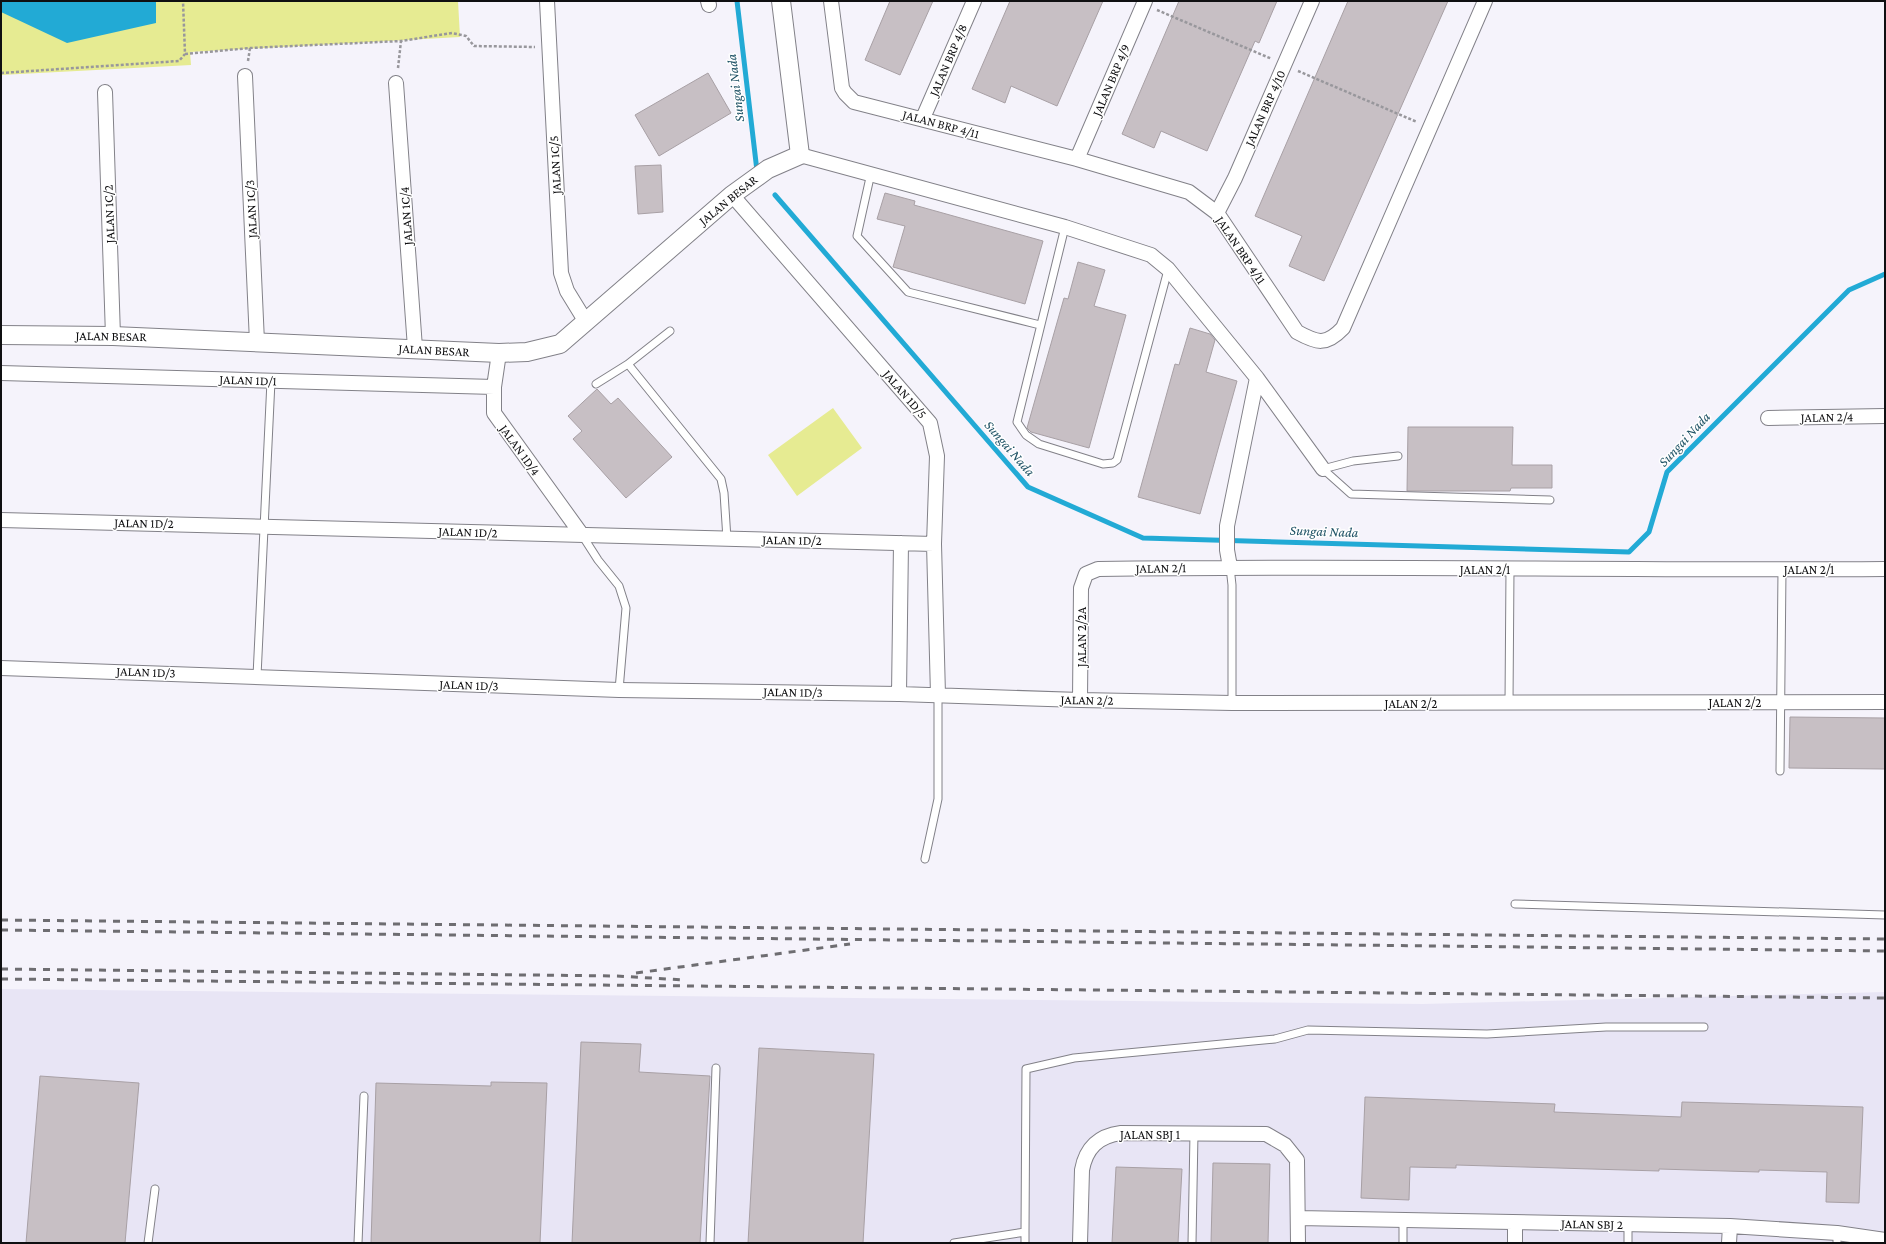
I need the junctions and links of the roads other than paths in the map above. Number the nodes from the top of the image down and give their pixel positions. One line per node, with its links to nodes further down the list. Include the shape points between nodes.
1 (547, 1): 19 (street, JALAN 1C/5, via 561,274 567,291)
2 (781, 1): 12 (street)
3 (831, 1): 11 (street, JALAN BRP 4/11, via 842,88 845,93 854,102)
4 (974, 1): 11 (street, JALAN BRP 4/8)
5 (1146, 1): 13 (street, JALAN BRP 4/9)
6 (1312, 1): 16 (street, JALAN BRP 4/10, via 1235,178)
7 (1485, 1): 16 (street, JALAN BRP 4/11, via 1343,328 1334,337 1323,342 1297,332)
8 (245, 76): 24 (street, JALAN 1C/3)
9 (396, 83): 25 (street, JALAN 1C/4)
10 (105, 92): 23 (street, JALAN 1C/2)
11 (923, 118): 13 (street, JALAN BRP 4/11)
12 (800, 154): 14 (street); 15 (street, JALAN BESAR, via 768,169)
13 (1077, 159): 16 (street, JALAN BRP 4/11, via 1189,192)
14 (871, 173): 17 (street); 20 (lane, via 857,236 908,292)
15 (732, 194): 19 (street, JALAN BESAR); 43 (street, JALAN 1D/5, via 930,423 937,456)
16 (1216, 213)
17 (1065, 227): 18 (street, via 1151,255); 20 (lane)
18 (1168, 269): 20 (lane, via 1117,460 1113,463 1103,464 1039,444 1026,435 1017,422); 29 (street)
19 (586, 322): 26 (street, JALAN BESAR, via 560,344 528,352)
20 (1040, 325)
21 (670, 331): 27 (lane)
22 (1, 335): 23 (street, JALAN BESAR)
23 (113, 336): 24 (street, JALAN BESAR)
24 (257, 342): 25 (street, JALAN BESAR)
25 (415, 348): 26 (street, JALAN BESAR)
26 (499, 353): 32 (street, JALAN 1D/4)
27 (628, 364): 31 (lane); 41 (lane, via 721,479)
28 (1, 373): 30 (street, JALAN 1D/1)
29 (1257, 378): 36 (street); 44 (street, via 1227,526)
30 (271, 381): 32 (street, JALAN 1D/1); 39 (lane)
31 (596, 384)
32 (494, 387): 40 (street, JALAN 1D/4, via 494,413)
33 (1885, 416): 34 (street, JALAN 2/4)
34 (1768, 418)
35 (1398, 456): 36 (lane, via 1353,461)
36 (1323, 469): 37 (lane, via 1351,494)
37 (1550, 500)
38 (1, 520): 39 (street, JALAN 1D/2)
39 (264, 526): 40 (street, JALAN 1D/2); 50 (lane)
40 (582, 535): 41 (street, JALAN 1D/2); 51 (lane, via 619,586 626,608)
41 (727, 539): 42 (street, JALAN 1D/2)
42 (901, 543): 43 (street, JALAN 1D/2); 52 (street)
43 (934, 544): 53 (street, JALAN 1D/5)
44 (1230, 567): 45 (street, JALAN 2/1); 48 (street, JALAN 2/1, via 1098,569); 57 (lane)
45 (1510, 569): 47 (street, JALAN 2/1); 58 (lane)
46 (1885, 569): 47 (street, JALAN 2/1)
47 (1782, 570): 55 (lane)
48 (1086, 574): 54 (street, JALAN 2/2A, via 1081,588)
49 (1, 668): 50 (street, JALAN 1D/3)
50 (257, 676): 51 (street, JALAN 1D/3)
51 (619, 690): 52 (street, JALAN 1D/3)
52 (899, 694): 53 (street, JALAN 1D/3)
53 (938, 695): 54 (street, JALAN 2/2); 60 (lane, via 938,799)
54 (1080, 700): 57 (street, JALAN 2/2)
55 (1781, 702): 56 (street, JALAN 2/2); 58 (street, JALAN 2/2); 59 (lane)
56 (1885, 702)
57 (1232, 703): 58 (street, JALAN 2/2)
58 (1509, 703)
59 (1780, 771)
60 (925, 859)
61 (1515, 904): 62 (lane)
62 (1885, 915)
63 (1704, 1027): 73 (lane, via 1606,1027 1487,1034 1308,1030 1275,1039 1074,1058 1026,1069)
64 (716, 1068): 78 (lane)
65 (364, 1096): 77 (lane)
66 (1194, 1134): 68 (street, JALAN SBJ 1, via 1266,1134 1285,1145 1297,1160); 81 (street, JALAN SBJ 1, via 1121,1133 1098,1140 1084,1159 1082,1170); 82 (lane)
67 (155, 1189): 76 (lane)
68 (1298, 1218): 69 (street, JALAN SBJ 2); 83 (street)
69 (1403, 1221): 70 (street, JALAN SBJ 2); 84 (lane)
70 (1515, 1223): 71 (street, JALAN SBJ 2); 85 (street)
71 (1628, 1224): 72 (street, JALAN SBJ 2); 86 (lane)
72 (1730, 1226): 74 (street, JALAN SBJ 2); 87 (street)
73 (1025, 1232): 79 (lane); 80 (lane)
74 (1837, 1238): 75 (street, JALAN SBJ 2)
75 (1885, 1240)
76 (148, 1243)
77 (358, 1243)
78 (710, 1243)
79 (954, 1243)
80 (1025, 1243)
81 (1080, 1243)
82 (1192, 1243)
83 (1298, 1243)
84 (1403, 1243)
85 (1515, 1243)
86 (1628, 1243)
87 (1729, 1243)

